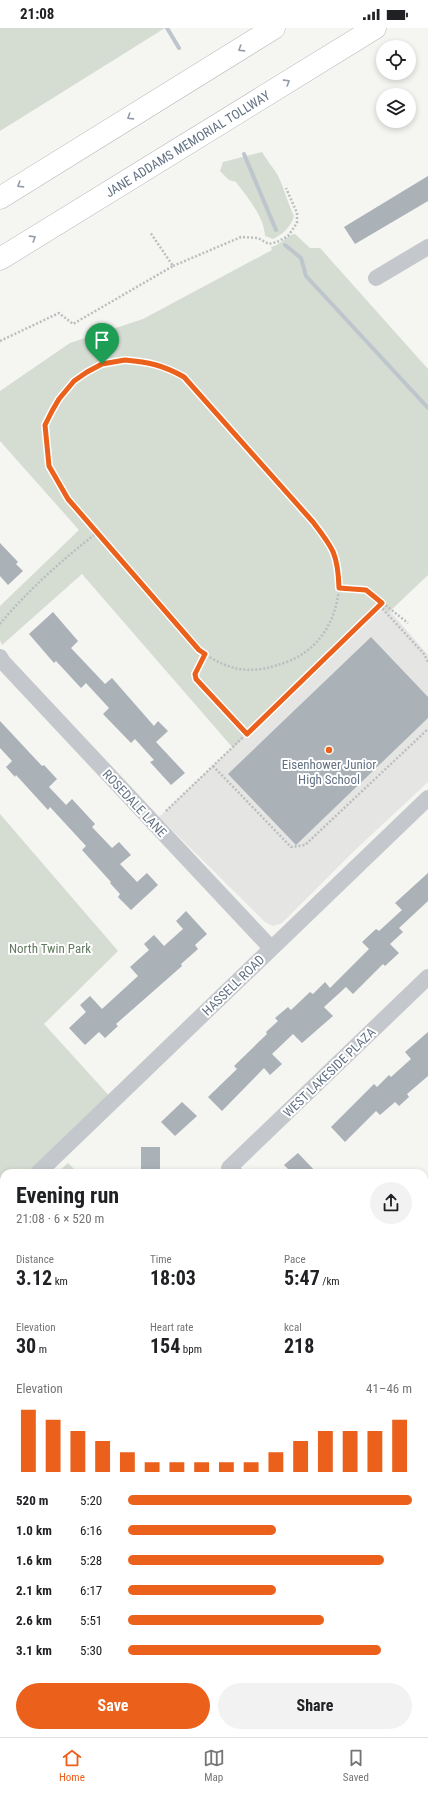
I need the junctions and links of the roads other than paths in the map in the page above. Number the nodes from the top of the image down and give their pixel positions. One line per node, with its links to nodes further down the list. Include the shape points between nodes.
1 (274, 28): 3 (highway, one-way to 3)
2 (375, 28): 5 (highway, JANE ADDAMS MEMORIAL TOLLWAY, one-way to 2)
3 (0, 198)
4 (428, 247): 6 (street)
5 (0, 259)
6 (376, 278)
7 (0, 657): 9 (street, ROSEDALE LANE)
8 (428, 798): 9 (street, HASSELL ROAD)
9 (271, 948): 11 (street, HASSELL ROAD)
10 (428, 977): 12 (street, WEST LAKESIDE PLAZA)
11 (42, 1169)
12 (233, 1169)

